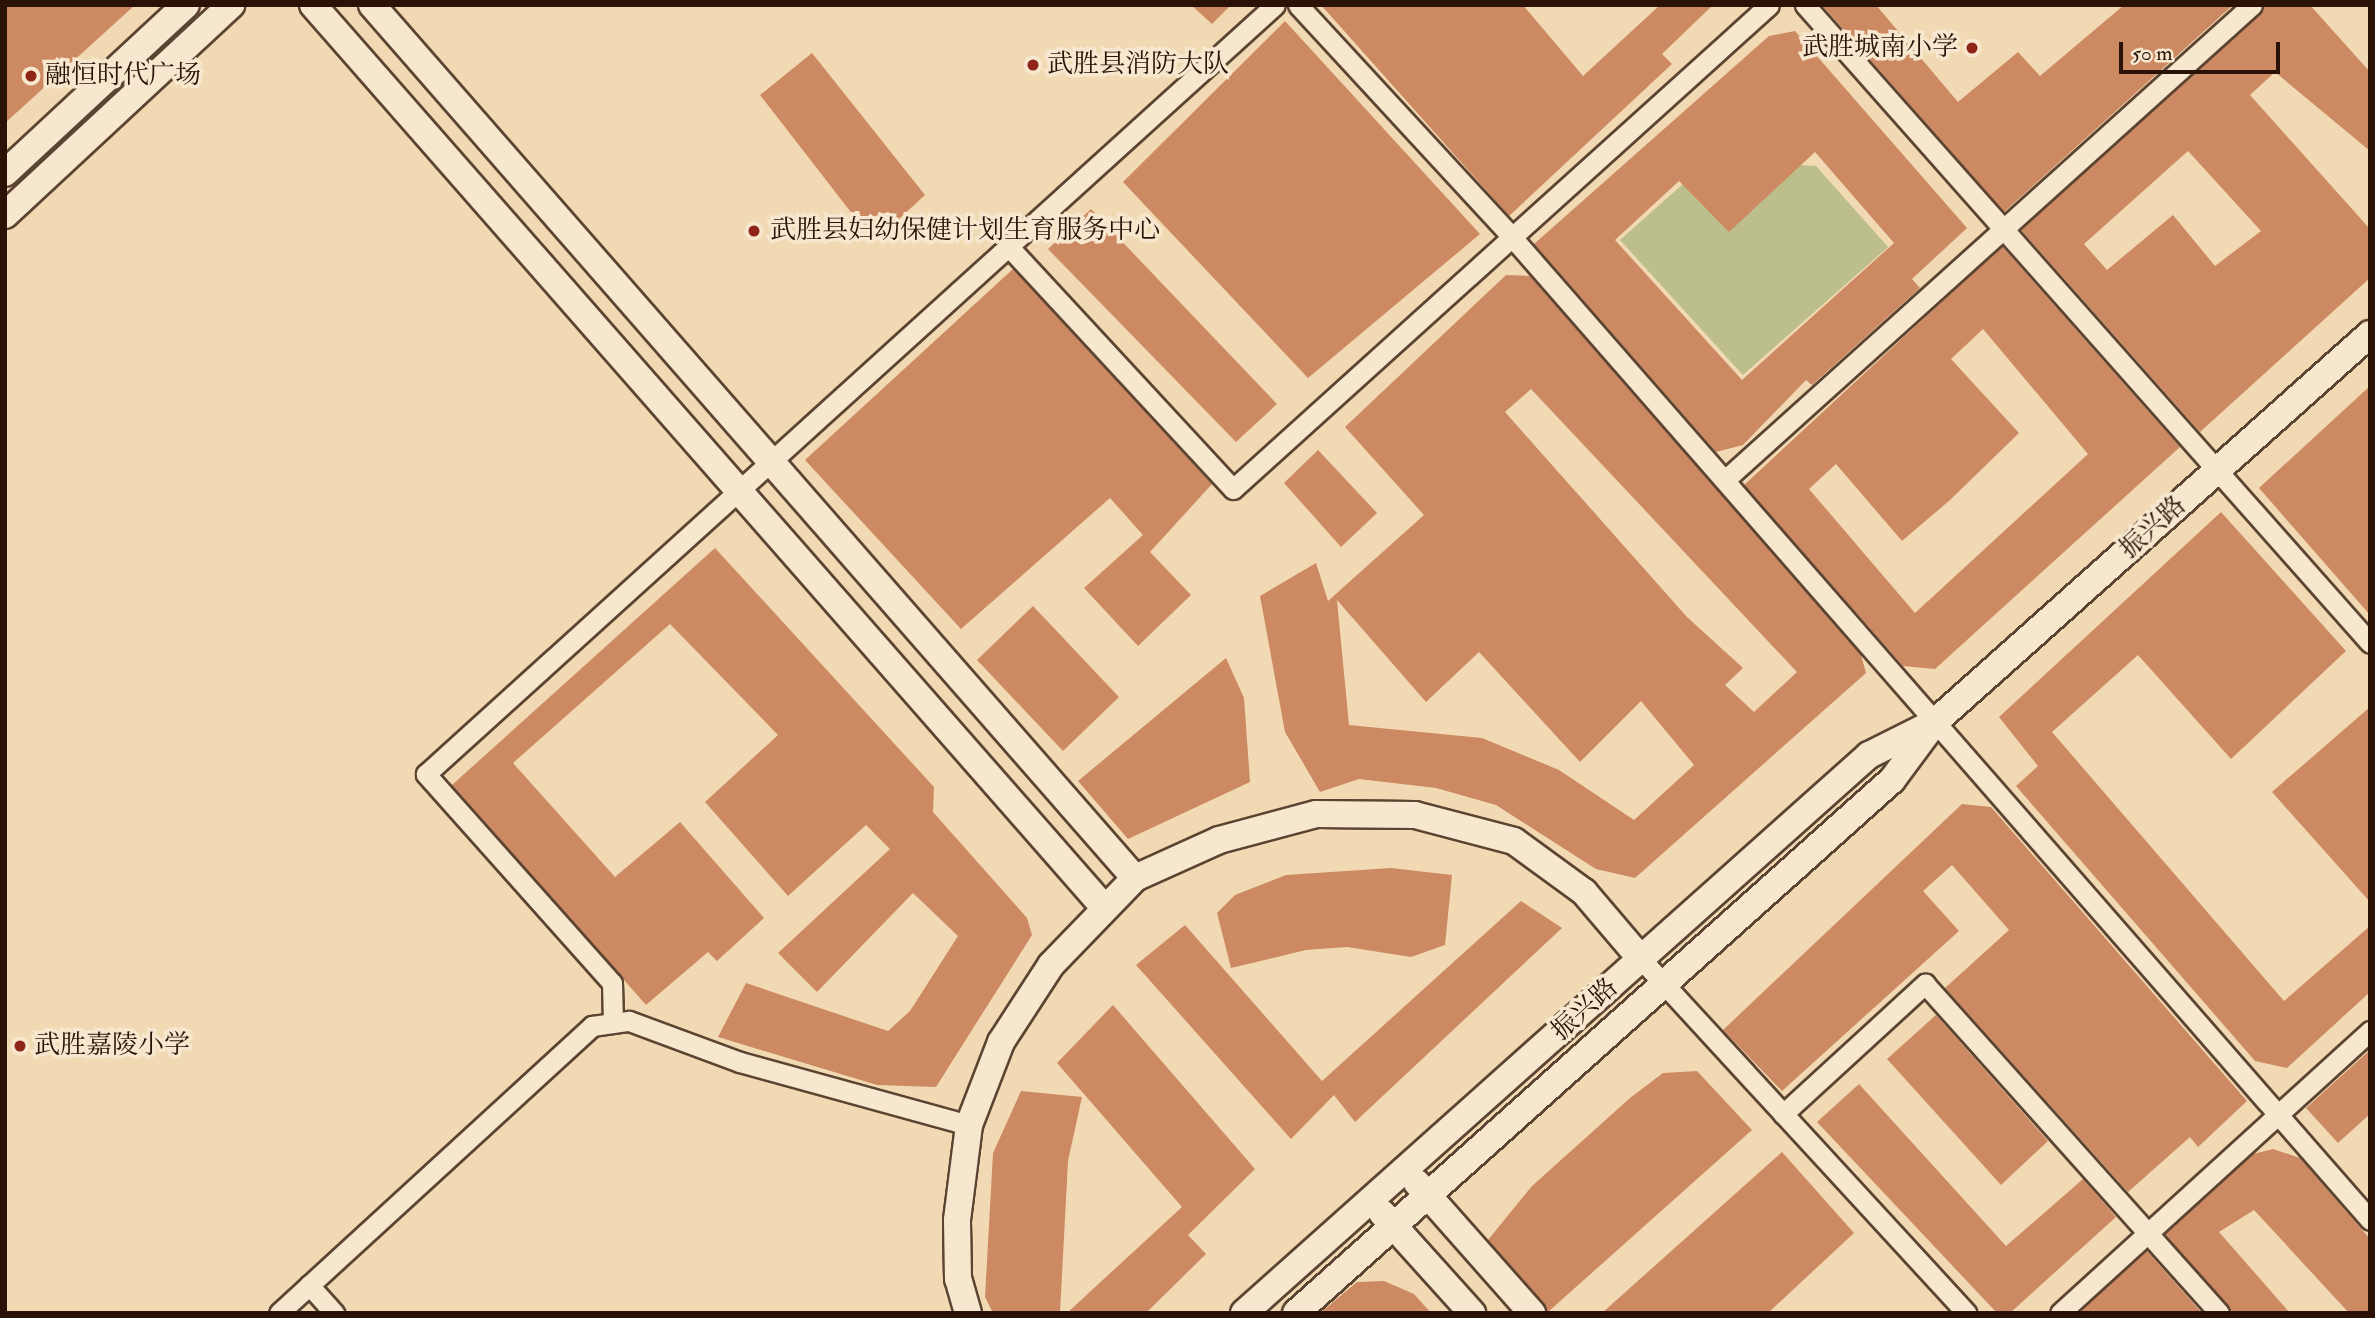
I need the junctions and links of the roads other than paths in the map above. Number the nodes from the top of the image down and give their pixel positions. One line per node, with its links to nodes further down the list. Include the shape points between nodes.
1 (186, 5): 10 (main road)
2 (231, 5): 11 (main road)
3 (313, 5): 19 (main road)
4 (372, 5): 16 (main road)
5 (1275, 5): 14 (street)
6 (1298, 5): 13 (street)
7 (1769, 5): 13 (street)
8 (1805, 5): 12 (street)
9 (2252, 5): 12 (street)
10 (5, 173)
11 (5, 215)
12 (2003, 229): 17 (street); 18 (street)
13 (1511, 236): 14 (street, via 1233,489); 18 (street)
14 (1008, 246): 16 (street)
15 (2370, 334): 17 (main road, 振兴路)
16 (768, 459): 19 (street); 22 (main road)
17 (2217, 470): 20 (street); 21 (main road, 振兴路)
18 (1726, 479): 21 (street)
19 (734, 490): 23 (main road); 26 (street, via 426,774 612,983)
20 (2370, 643)
21 (1935, 722): 24 (main road, 振兴路, via 1869,755); 25 (main road, 振兴路, via 1892,780); 29 (street)
22 (1135, 878): 23 (main road); 24 (main road, via 1219,840 1317,814 1415,816 1514,841 1584,892)
23 (1103, 906): 30 (main road, via 1051,965 1002,1042)
24 (1641, 959): 25 (street); 31 (main road, 振兴路)
25 (1663, 983): 28 (street); 32 (main road, 振兴路)
26 (613, 1023): 30 (street, via 629,1021 740,1062); 37 (street, via 592,1026)
27 (2370, 1031): 29 (street)
28 (1783, 1114): 36 (street, via 1925,984); 45 (street)
29 (2278, 1114): 34 (street); 36 (street)
30 (970, 1125): 40 (main road, via 957,1220 958,1279)
31 (1408, 1170): 32 (main road); 33 (main road, 振兴路)
32 (1428, 1197): 35 (main road, 振兴路); 44 (main road)
33 (1372, 1201): 35 (main road); 41 (main road, 振兴路)
34 (2370, 1220)
35 (1394, 1225): 42 (main road, 振兴路); 43 (main road)
36 (2147, 1233): 46 (street); 47 (street)
37 (309, 1285): 38 (street); 39 (street)
38 (279, 1313)
39 (334, 1313)
40 (968, 1313)
41 (1244, 1313)
42 (1296, 1313)
43 (1472, 1313)
44 (1532, 1313)
45 (1966, 1313)
46 (2060, 1313)
47 (2219, 1313)

